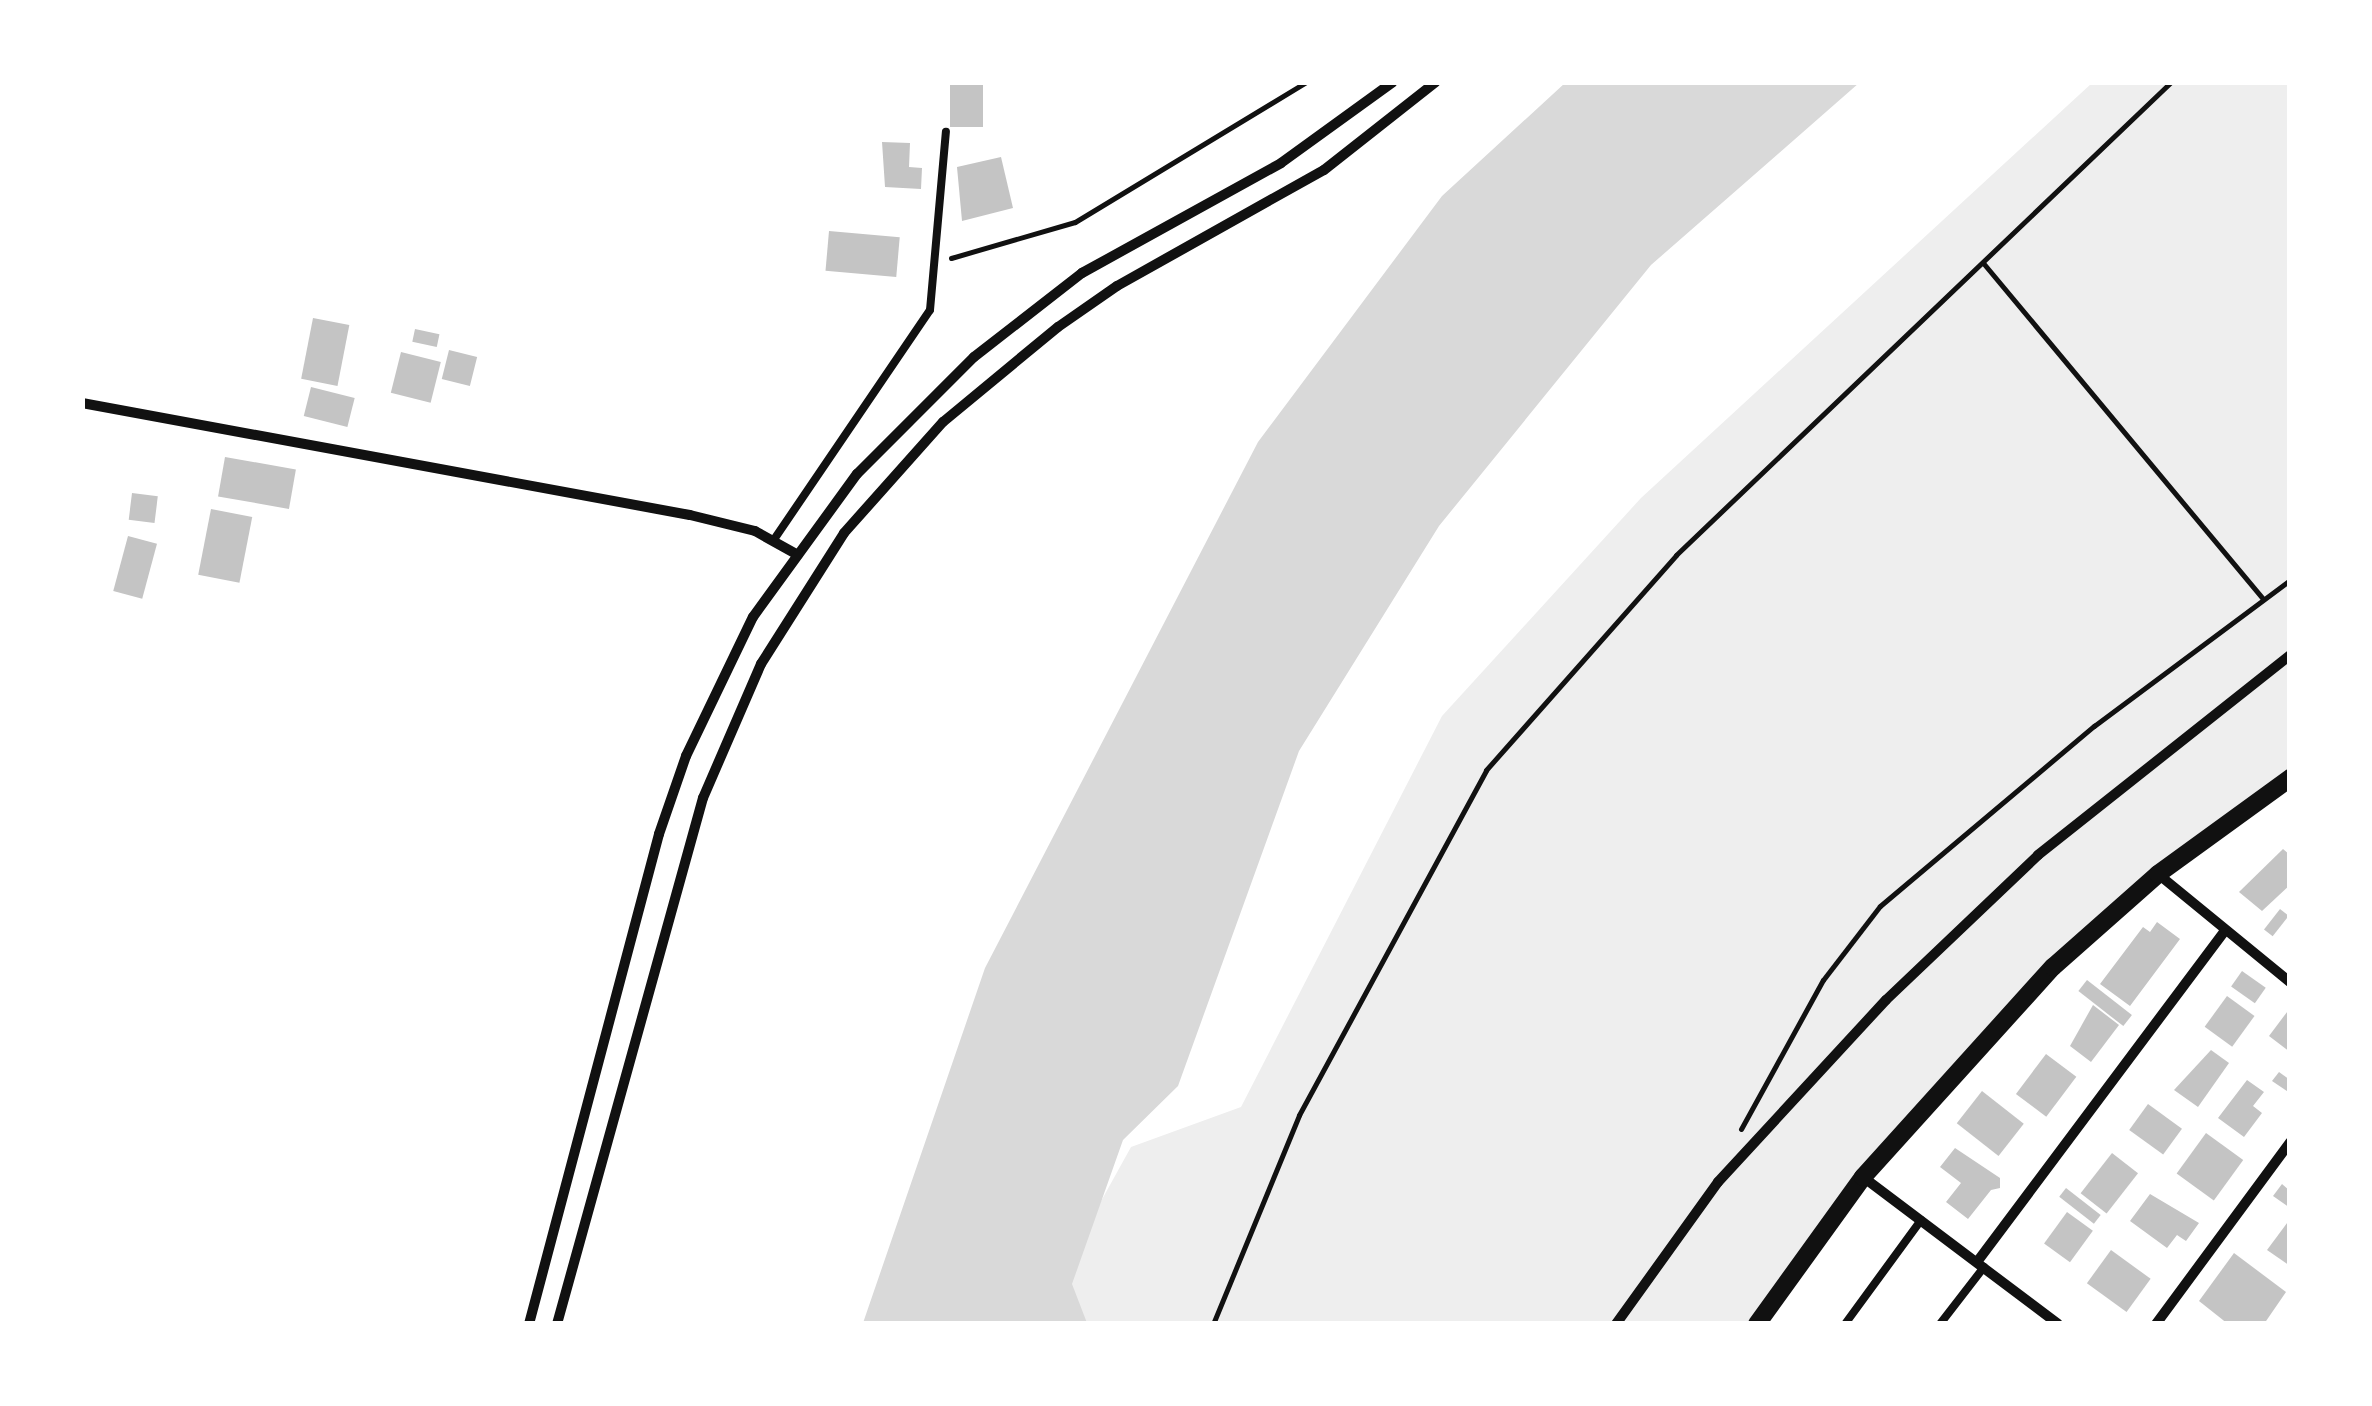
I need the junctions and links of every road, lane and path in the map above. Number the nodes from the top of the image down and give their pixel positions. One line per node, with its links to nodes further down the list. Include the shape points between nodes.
1 (1306, 82): 6 (path, via 1075,222)
2 (1394, 82): 10 (street, via 1281,163 1082,273 1025,314 856,474)
3 (1436, 82): 24 (street, via 1324,170 1058,327 943,422 844,534 762,664 703,798)
4 (2172, 82): 7 (path)
5 (946, 132): 6 (lane)
6 (938, 262): 9 (lane, via 930,310 909,348)
7 (1984, 264): 12 (path); 25 (path, via 1676,555 1486,770 1299,1116)
8 (82, 402): 9 (street, via 690,515)
9 (773, 541): 10 (street)
10 (798, 554): 23 (street, via 753,617 686,756)
11 (2290, 580): 12 (path)
12 (2264, 600): 19 (path, via 2094,726 1880,906 1823,980)
13 (2290, 656): 26 (street, via 2038,855 1886,1000 1718,1182)
14 (2290, 778): 15 (street)
15 (2158, 874): 16 (street); 20 (street, via 2054,967)
16 (2224, 933): 17 (street); 22 (street)
17 (2290, 982)
18 (2290, 1142): 31 (street)
19 (1733, 1147)
20 (1863, 1177): 21 (street); 27 (street)
21 (1921, 1220): 22 (street); 28 (lane)
22 (1980, 1265): 29 (lane); 30 (street)
23 (528, 1324)
24 (557, 1324)
25 (1213, 1324)
26 (1616, 1324)
27 (1757, 1324)
28 (1845, 1324)
29 (1940, 1324)
30 (2058, 1324)
31 (2156, 1324)

